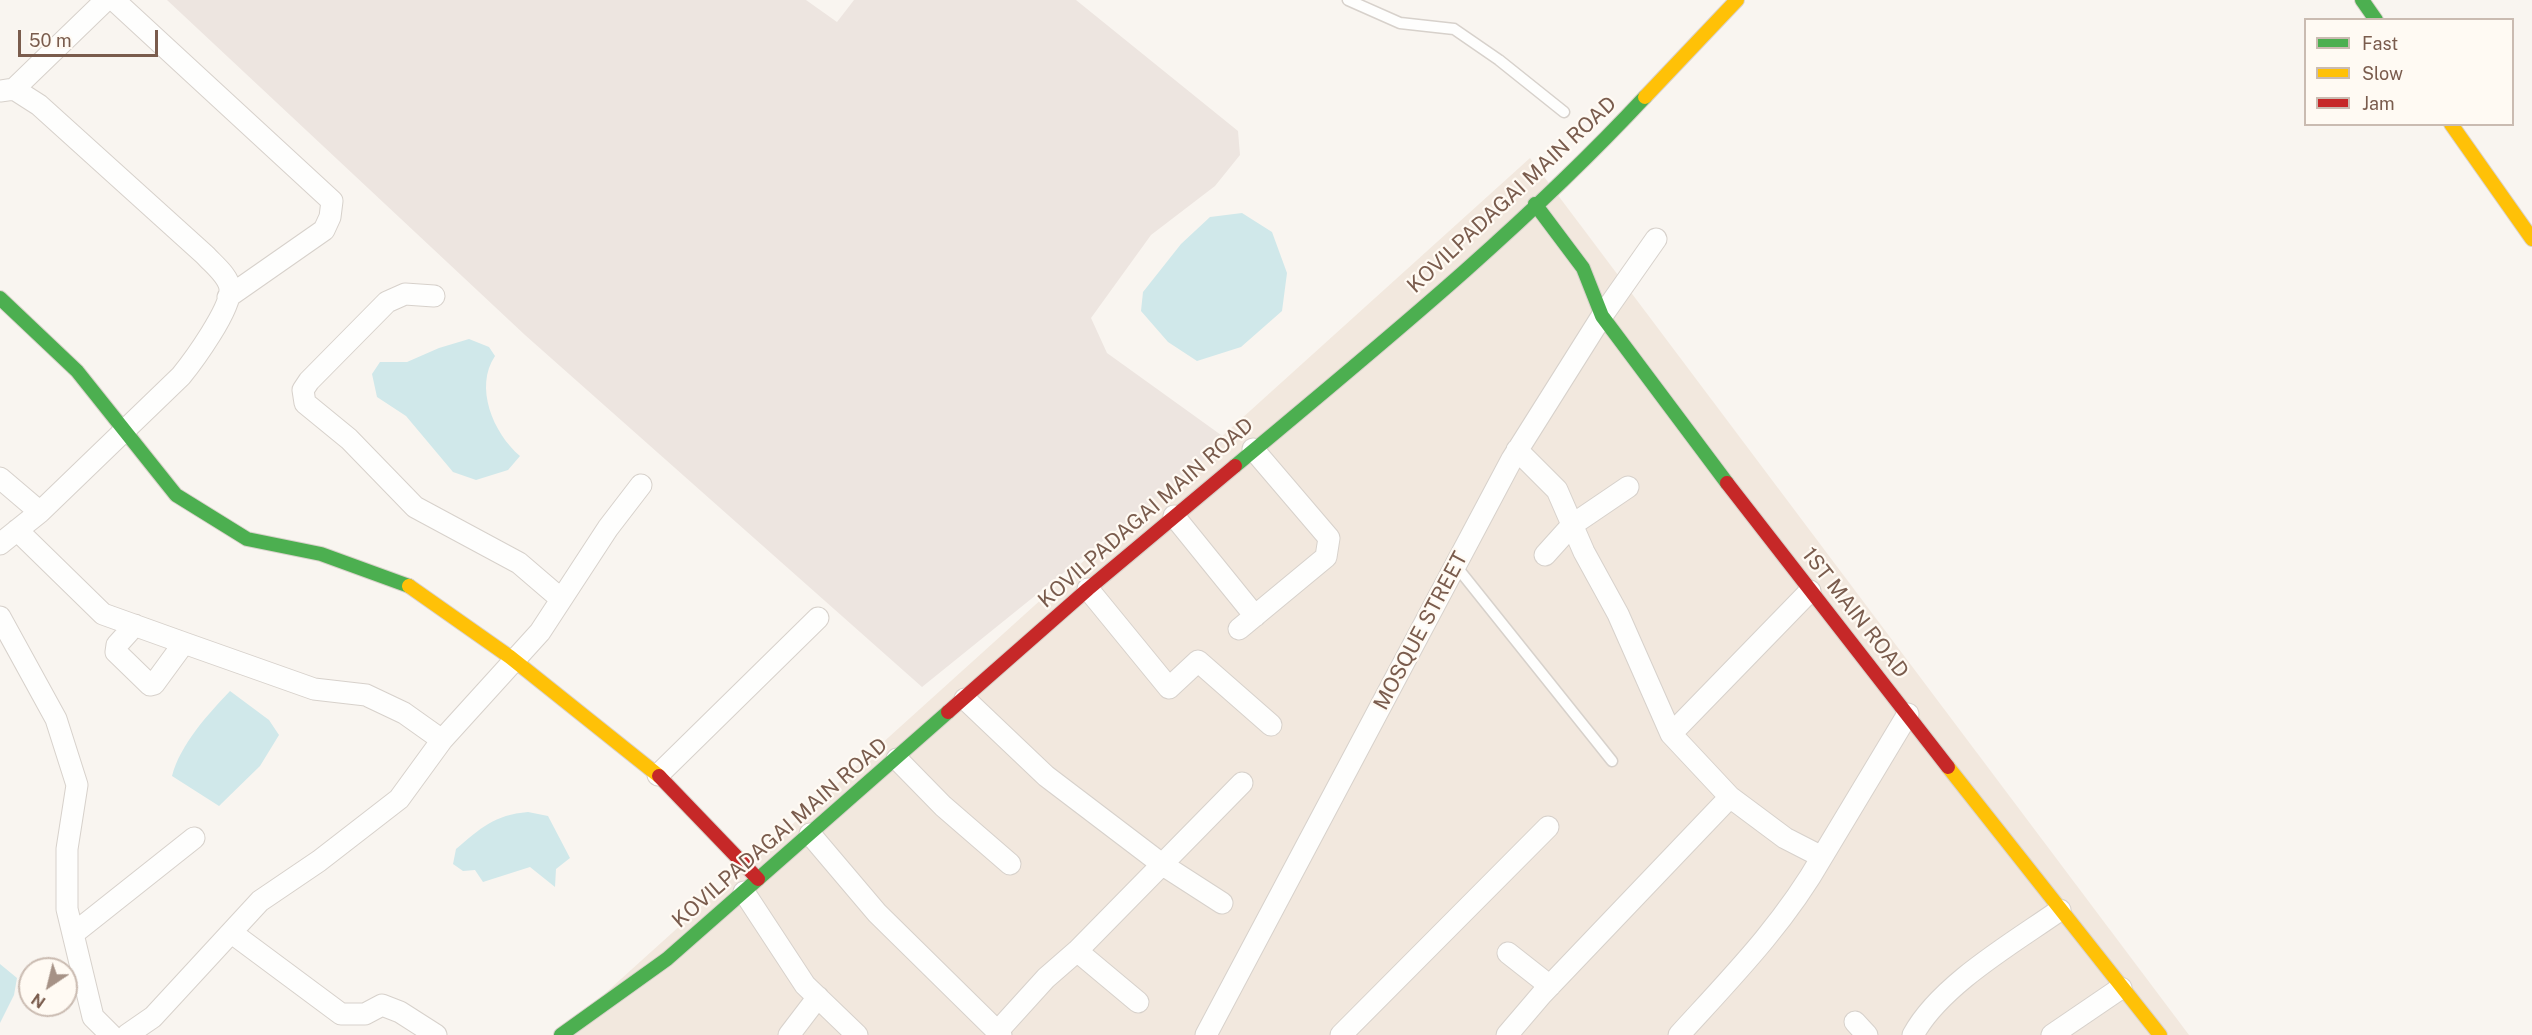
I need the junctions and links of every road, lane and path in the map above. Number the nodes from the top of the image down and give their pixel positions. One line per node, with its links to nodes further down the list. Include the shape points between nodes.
1 (106, 0): 7 (street)
2 (114, 0): 14 (street, via 332,201 324,230)
3 (1348, 0): 8 (lane, via 1400,22 1454,29)
4 (1737, 0): 10 (street, KOVILPADAGAI MAIN ROAD, via 1614,131)
5 (2362, 0): 6 (street)
6 (2375, 18)
7 (7, 90): 14 (street, via 39,105 205,255 226,278)
8 (1564, 112)
9 (2452, 126): 12 (street)
10 (1535, 204): 16 (street, 1ST MAIN ROAD, via 1582,268); 18 (street, KOVILPADAGAI MAIN ROAD, via 1438,296)
11 (1656, 239): 16 (street, MOSQUE STREET)
12 (2532, 239)
13 (434, 296): 32 (street, via 405,294 387,302 309,381 303,390 305,403 349,439 415,507 519,563)
14 (228, 297): 17 (street, via 198,356 165,393)
15 (0, 298): 17 (street, via 76,371)
16 (1602, 316): 19 (street, MOSQUE STREET); 31 (street, 1ST MAIN ROAD)
17 (124, 429): 23 (street); 39 (street, via 176,495 247,539 321,554 404,582)
18 (1252, 449): 24 (street, KOVILPADAGAI MAIN ROAD); 33 (street, via 1329,538 1326,557)
19 (1517, 450): 25 (street, via 1557,490); 29 (street, MOSQUE STREET)
20 (0, 478): 23 (street)
21 (640, 485): 32 (street)
22 (1628, 487): 25 (street)
23 (40, 512): 26 (street)
24 (1174, 516): 30 (street, KOVILPADAGAI MAIN ROAD); 33 (street)
25 (1572, 525): 28 (street); 43 (street, via 1618,614)
26 (17, 530): 27 (street); 36 (street, via 103,614)
27 (0, 544)
28 (1545, 555)
29 (1456, 566): 46 (lane); 74 (street, MOSQUE STREET)
30 (1088, 589): 40 (street, KOVILPADAGAI MAIN ROAD); 42 (street, via 1169,688 1198,662)
31 (1809, 591): 41 (street, 1ST MAIN ROAD); 43 (street)
32 (561, 599): 39 (street)
33 (1255, 616): 37 (street)
34 (0, 617): 60 (street, via 56,718 77,785 67,849 67,909)
35 (818, 618): 47 (street)
36 (135, 626): 38 (street); 38 (street, via 116,651 150,685)
37 (1239, 630)
38 (184, 643): 44 (street, via 314,689 366,695 404,713)
39 (516, 662): 44 (street); 47 (street)
40 (965, 699): 45 (street, KOVILPADAGAI MAIN ROAD); 55 (street, via 1046,776)
41 (1908, 714): 53 (street); 58 (street, 1ST MAIN ROAD)
42 (1271, 725)
43 (1671, 734): 49 (street)
44 (442, 740): 59 (street, via 399,799 260,901)
45 (897, 759): 51 (street, KOVILPADAGAI MAIN ROAD); 54 (street, via 943,806)
46 (1612, 761)
47 (658, 775): 56 (street)
48 (1242, 783): 55 (street)
49 (1730, 797): 53 (street, via 1785,838); 63 (street)
50 (1548, 827): 75 (street)
51 (810, 834): 56 (street, KOVILPADAGAI MAIN ROAD); 67 (street, via 877,913)
52 (194, 838): 60 (street)
53 (1822, 857): 77 (street, via 1765,941)
54 (1010, 864)
55 (1163, 865): 57 (street); 61 (street)
56 (751, 885): 65 (street, via 791,965); 68 (street, KOVILPADAGAI MAIN ROAD, via 667,959)
57 (1222, 903)
58 (2060, 910): 64 (street, 1ST MAIN ROAD); 78 (street, via 1969,974 1920,1022)
59 (232, 933): 70 (street, via 153,1017); 71 (street, via 341,1014 365,1014 382,1005)
60 (73, 934): 69 (street, via 93,1017)
61 (1077, 951): 66 (street); 67 (street, via 1046,978)
62 (1508, 953): 63 (street)
63 (1550, 986): 76 (street)
64 (2121, 988): 79 (street); 80 (street, 1ST MAIN ROAD)
65 (818, 997): 72 (street); 73 (street)
66 (1138, 1002)
67 (999, 1033)
68 (566, 1034)
69 (111, 1035)
70 (128, 1035)
71 (436, 1035)
72 (789, 1035)
73 (857, 1035)
74 (1206, 1035)
75 (1341, 1035)
76 (1507, 1035)
77 (1679, 1035)
78 (1913, 1035)
79 (2052, 1035)
80 (2160, 1035)

